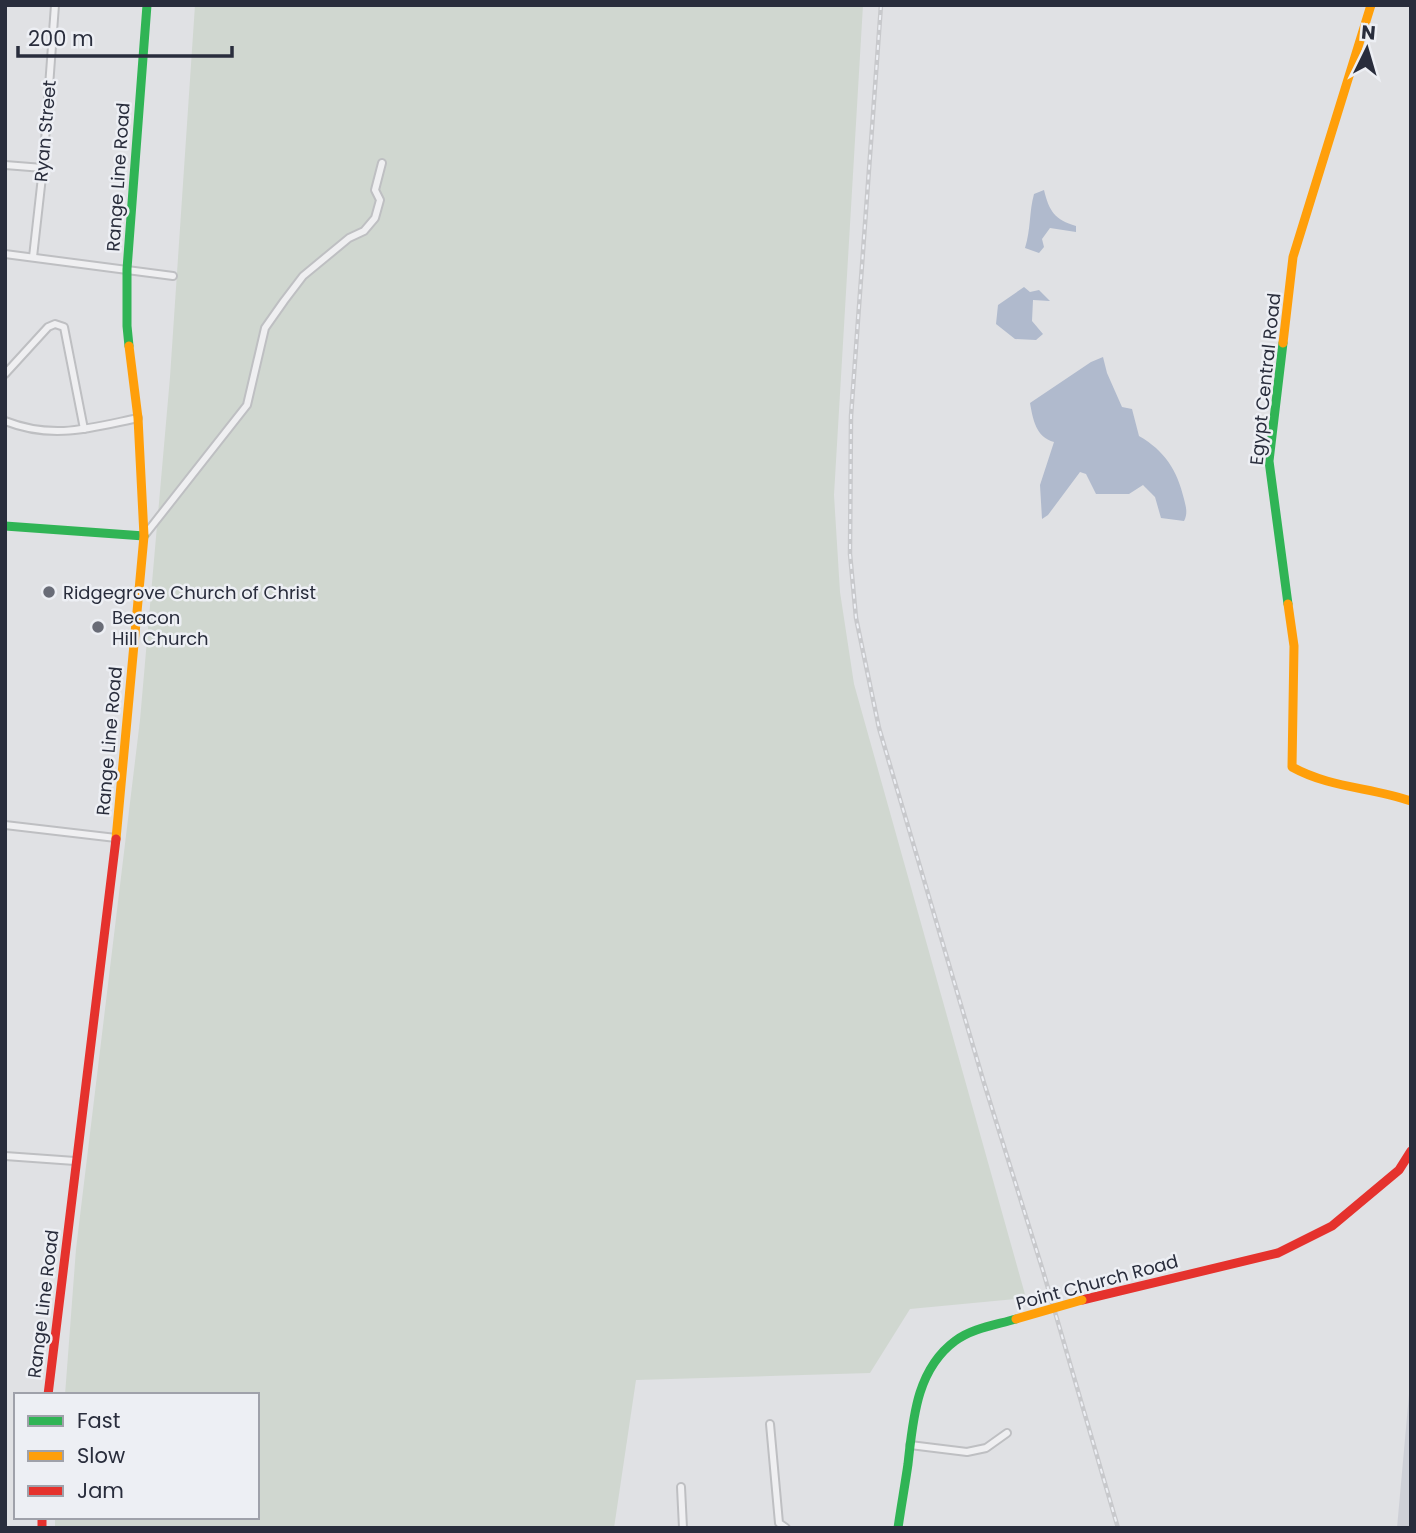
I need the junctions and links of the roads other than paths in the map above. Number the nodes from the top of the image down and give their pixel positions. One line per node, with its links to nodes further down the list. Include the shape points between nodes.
1 (55, 5): 6 (street, Ryan Street)
2 (148, 5): 9 (street, Range Line Road)
3 (1371, 5): 17 (street, Egypt Central Road, via 1293,257 1269,461 1294,646 1292,767 1314,779)
4 (383, 163): 16 (street, via 375,190 380,200 375,218 303,276 284,301 265,328 247,405)
5 (5, 165): 6 (street)
6 (43, 168): 8 (street, Ryan Street)
7 (5, 254): 8 (street)
8 (33, 257): 9 (street)
9 (127, 269): 10 (street); 12 (street, Range Line Road, via 127,326)
10 (173, 276)
11 (5, 374): 14 (street, via 48,327 64,327)
12 (138, 418): 14 (street); 16 (street, Range Line Road)
13 (5, 421): 14 (street, via 46,432)
14 (84, 429)
15 (5, 526): 16 (street)
16 (144, 536): 19 (street, Range Line Road)
17 (1411, 801)
18 (5, 825): 19 (street)
19 (116, 838): 22 (street, Range Line Road)
20 (1411, 1151): 26 (street, Point Church Road, bridge, via 1399,1170 1332,1226 1278,1253 1082,1300 955,1341 939,1356 921,1386)
21 (5, 1156): 22 (street)
22 (75, 1161): 23 (street, Range Line Road)
23 (48, 1393)
24 (770, 1424): 29 (street, via 779,1523)
25 (1007, 1433): 26 (street, via 986,1448 967,1452)
26 (910, 1445): 30 (street, Point Church Road)
27 (681, 1487): 28 (street)
28 (683, 1528)
29 (786, 1528)
30 (898, 1528)

